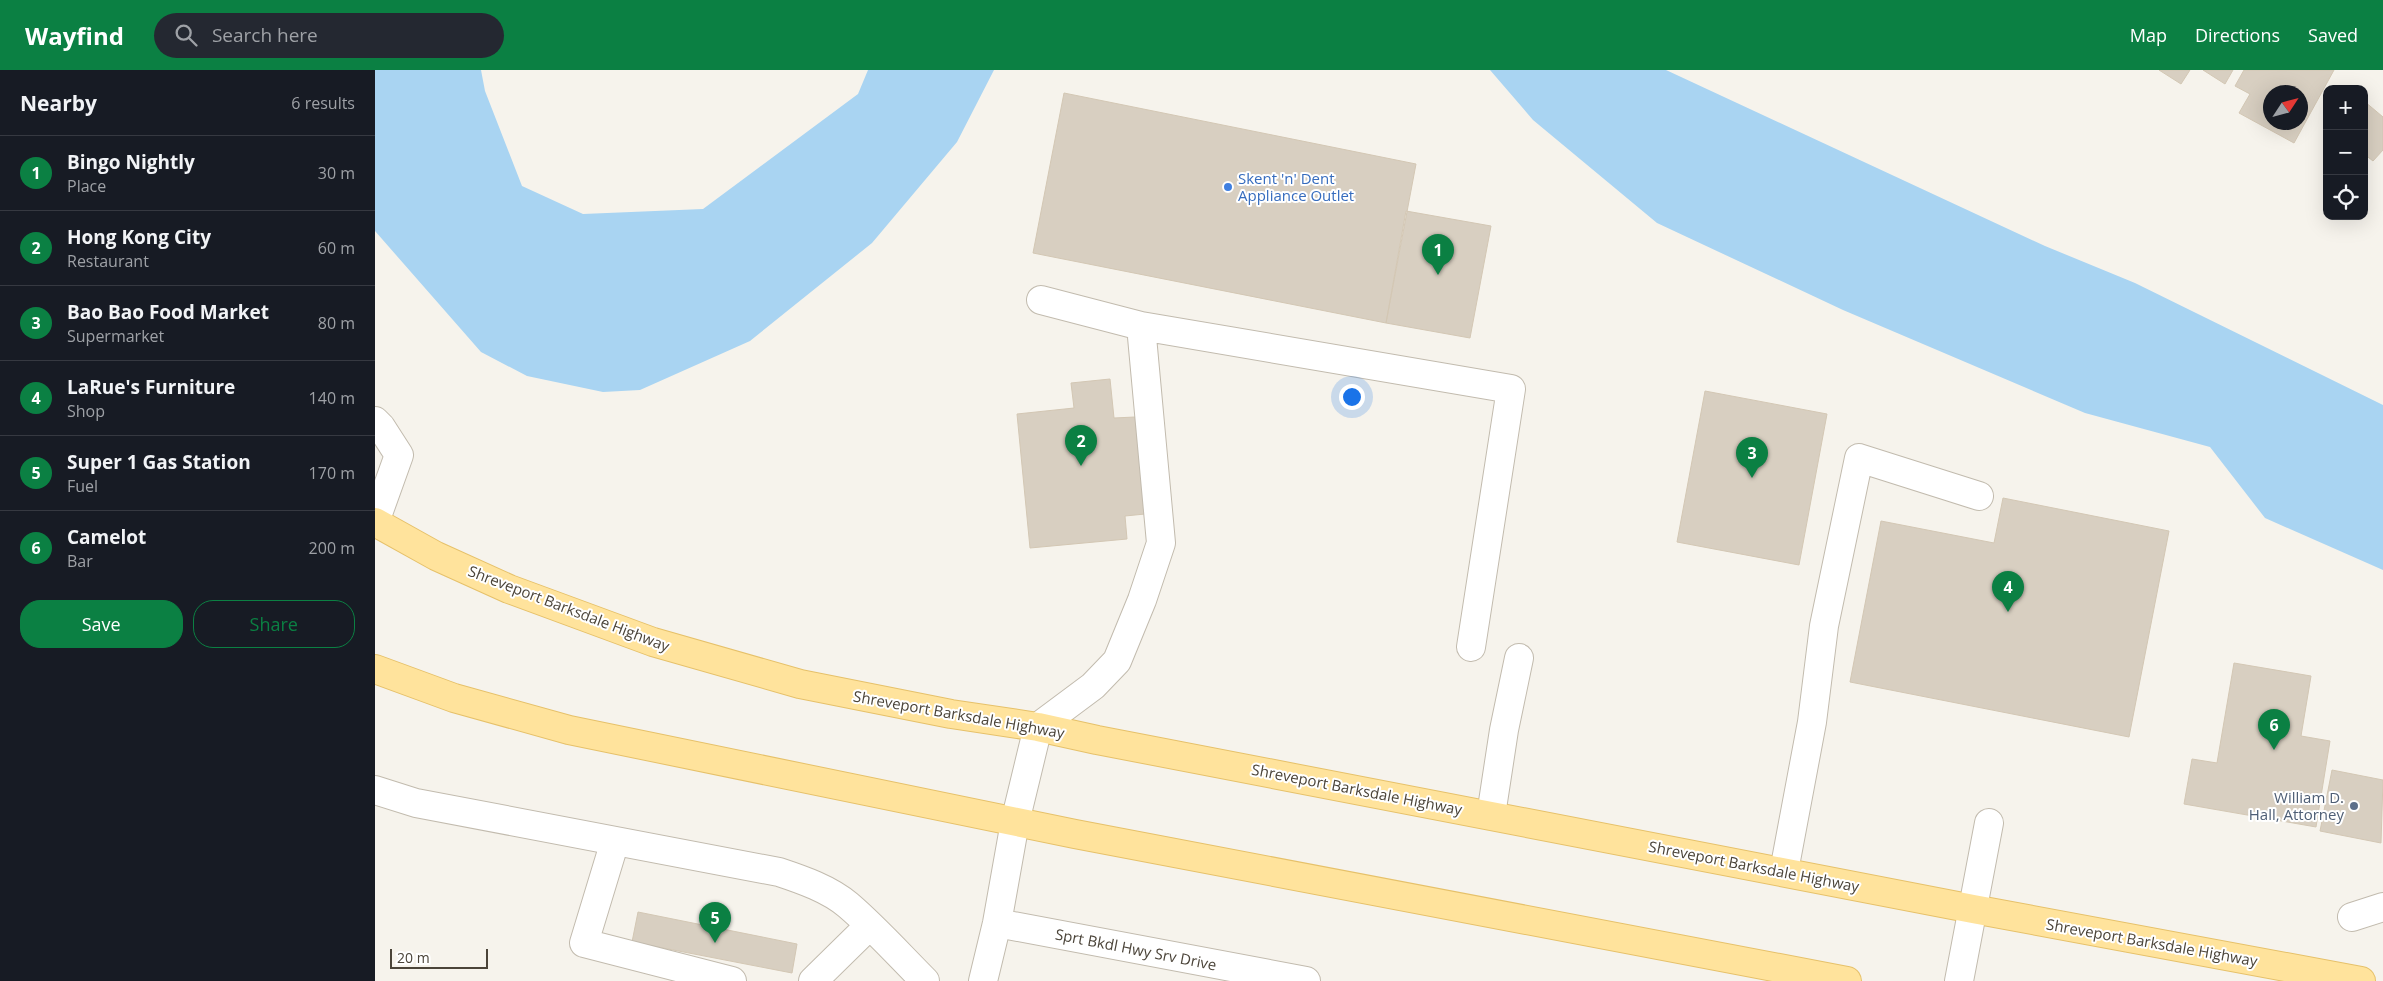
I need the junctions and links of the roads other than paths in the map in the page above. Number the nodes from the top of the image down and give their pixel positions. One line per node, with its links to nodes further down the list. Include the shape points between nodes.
1 (1041, 300): 2 (street)
2 (1141, 326): 6 (street, via 1511,389); 9 (street, via 1161,543 1117,661 1093,686)
3 (375, 422): 5 (street, via 399,455)
4 (1979, 496): 15 (street, via 1859,458 1824,626 1812,722)
5 (375, 522): 9 (main road, Shreveport Barksdale Highway, via 435,556 509,589 653,642 800,684 951,714)
6 (1471, 647)
7 (1519, 658): 11 (street)
8 (375, 669): 12 (main road, via 454,698 569,730)
9 (1038, 727): 11 (main road, Shreveport Barksdale Highway); 12 (street)
10 (375, 790): 14 (street, via 416,804)
11 (1491, 815): 15 (main road, Shreveport Barksdale Highway)
12 (1015, 822): 19 (street); 26 (main road)
13 (1989, 823): 17 (street)
14 (615, 841): 20 (street, via 801,879 847,904); 21 (street, via 584,943)
15 (1784, 871): 17 (main road, Shreveport Barksdale Highway)
16 (2383, 907): 18 (street)
17 (1973, 909): 27 (street); 28 (main road, Shreveport Barksdale Highway)
18 (2352, 917)
19 (997, 923): 24 (street); 25 (street, Sprt Bkdl Hwy Srv Drive)
20 (869, 926): 22 (street); 23 (street)
21 (732, 981)
22 (813, 981)
23 (925, 981)
24 (983, 981)
25 (1306, 981)
26 (1847, 981)
27 (1959, 981)
28 (2361, 981)

